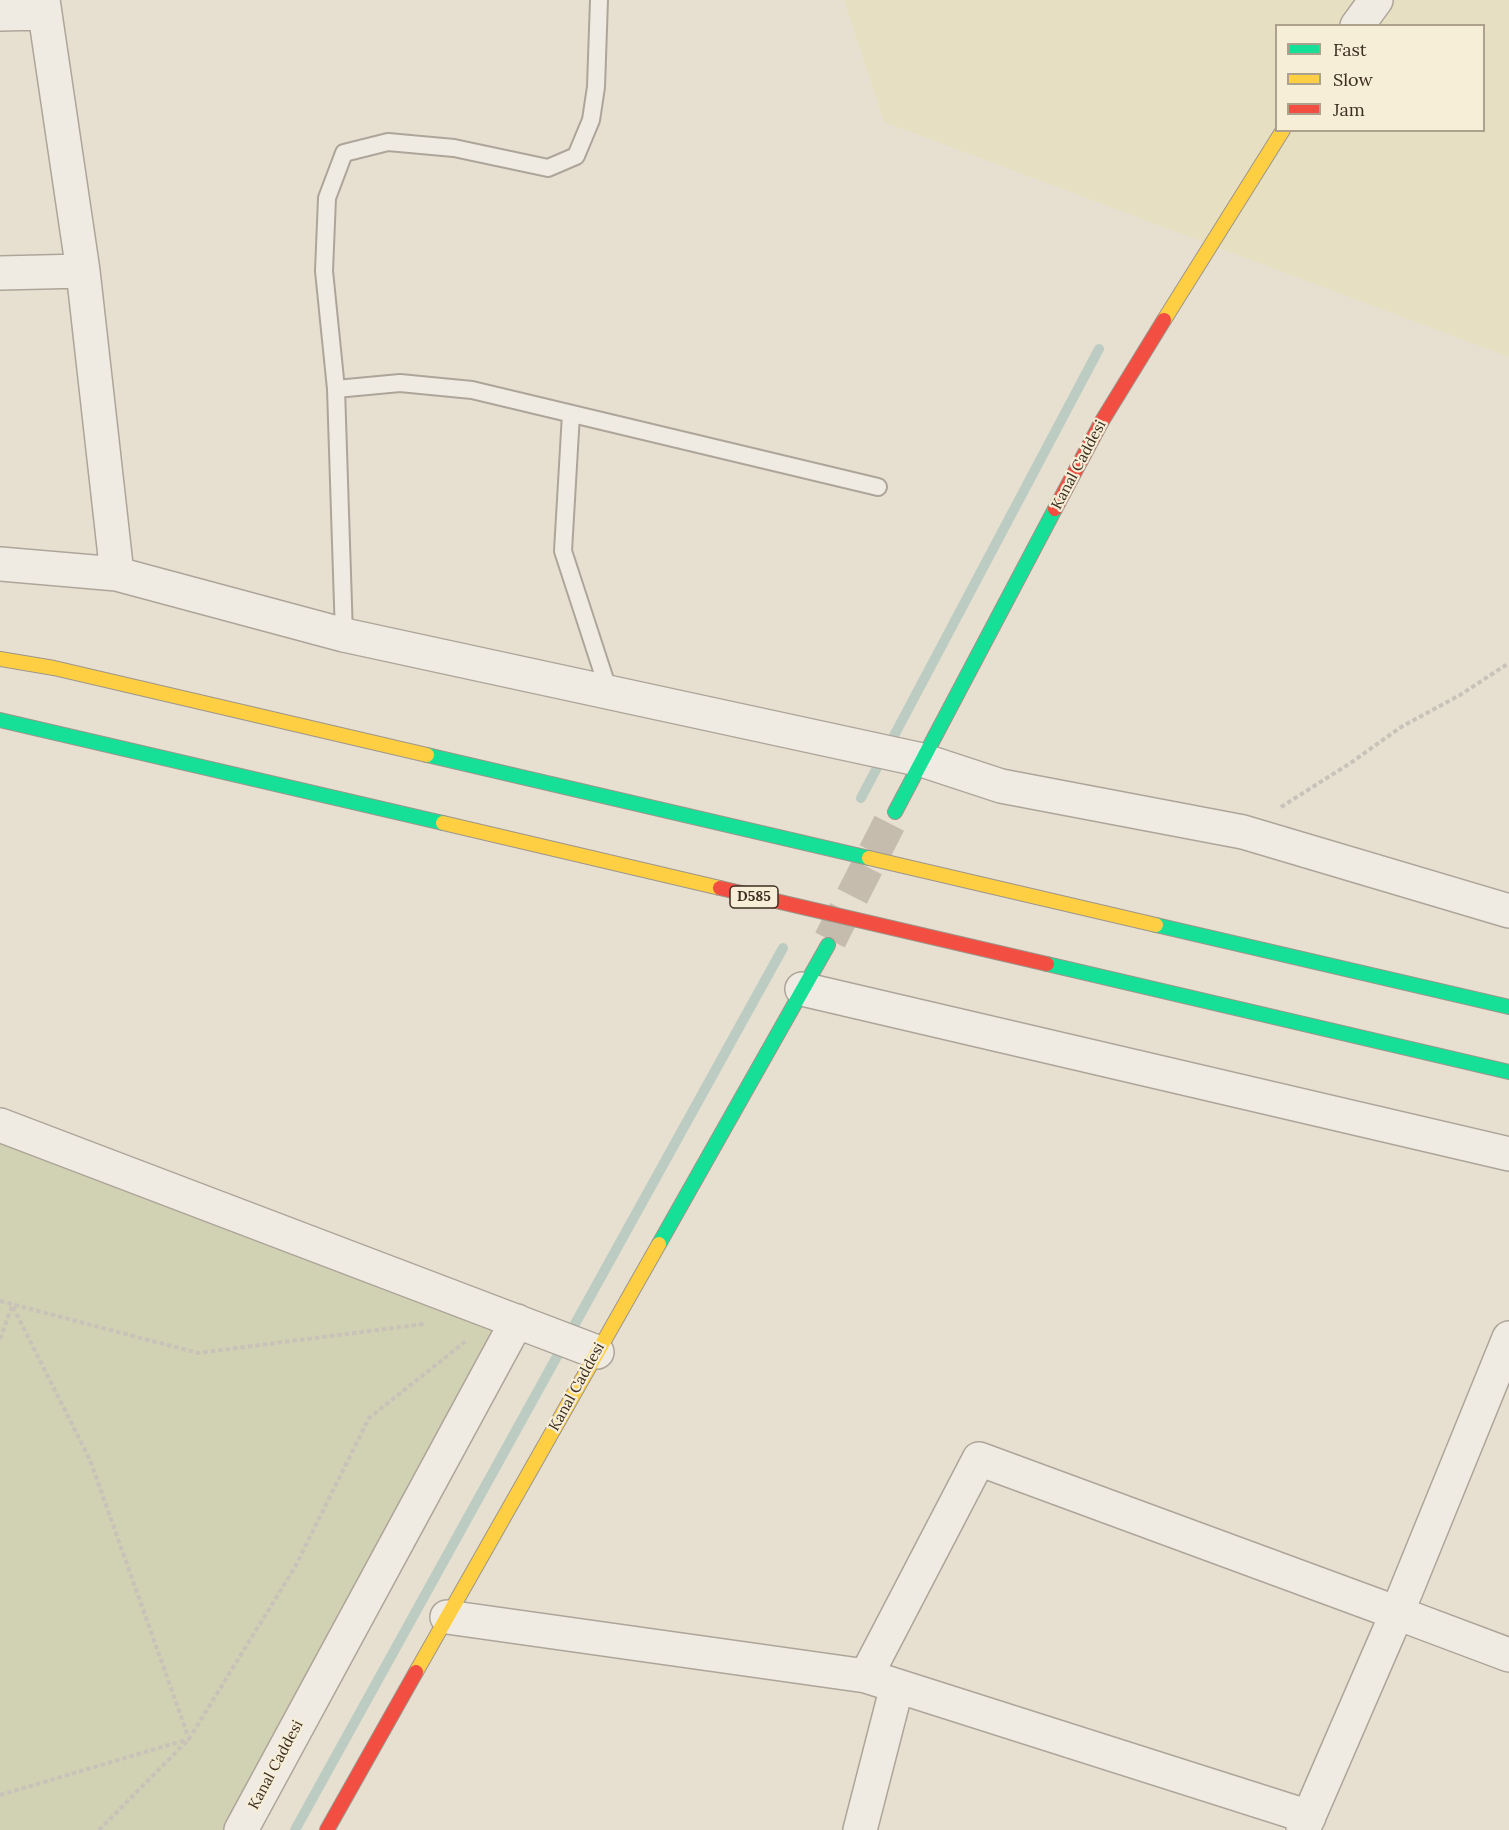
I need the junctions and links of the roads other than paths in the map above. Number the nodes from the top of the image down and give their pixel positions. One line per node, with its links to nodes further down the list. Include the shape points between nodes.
1 (599, 0): 9 (lane, via 593,109 576,156 548,168 454,148 388,142 344,153 327,198 324,271)
2 (1376, 0): 5 (street)
3 (43, 6): 4 (street); 7 (street)
4 (0, 14)
5 (1358, 24)
6 (1282, 132): 18 (main road, Kanal Caddesi, via 1102,421)
7 (83, 271): 8 (street); 13 (street)
8 (0, 273)
9 (336, 389): 10 (lane, via 400,383 472,390); 14 (lane)
10 (572, 414): 11 (lane); 16 (lane, via 563,551)
11 (878, 487)
12 (0, 564): 13 (street)
13 (117, 574): 14 (street)
14 (344, 635): 16 (street)
15 (0, 659): 23 (main road)
16 (609, 692): 18 (street)
17 (0, 720): 24 (main road, D585)
18 (922, 760): 19 (main road, Kanal Caddesi); 20 (street, via 1001,786 1243,832)
19 (895, 812)
20 (1509, 911)
21 (828, 945): 22 (main road, Kanal Caddesi)
22 (802, 989): 26 (street); 29 (main road, Kanal Caddesi)
23 (1509, 1007)
24 (1509, 1072)
25 (0, 1125): 27 (street)
26 (1509, 1154)
27 (514, 1320): 29 (street); 36 (street, Kanal Caddesi)
28 (1509, 1338): 30 (street)
29 (584, 1347): 31 (main road, Kanal Caddesi)
30 (1397, 1613): 32 (street); 33 (street, via 979,1459); 35 (street)
31 (447, 1617): 33 (street); 37 (main road, Kanal Caddesi)
32 (1509, 1655)
33 (866, 1676): 34 (street)
34 (897, 1686): 35 (street); 38 (street)
35 (1306, 1824)
36 (241, 1830)
37 (327, 1830)
38 (860, 1830)

